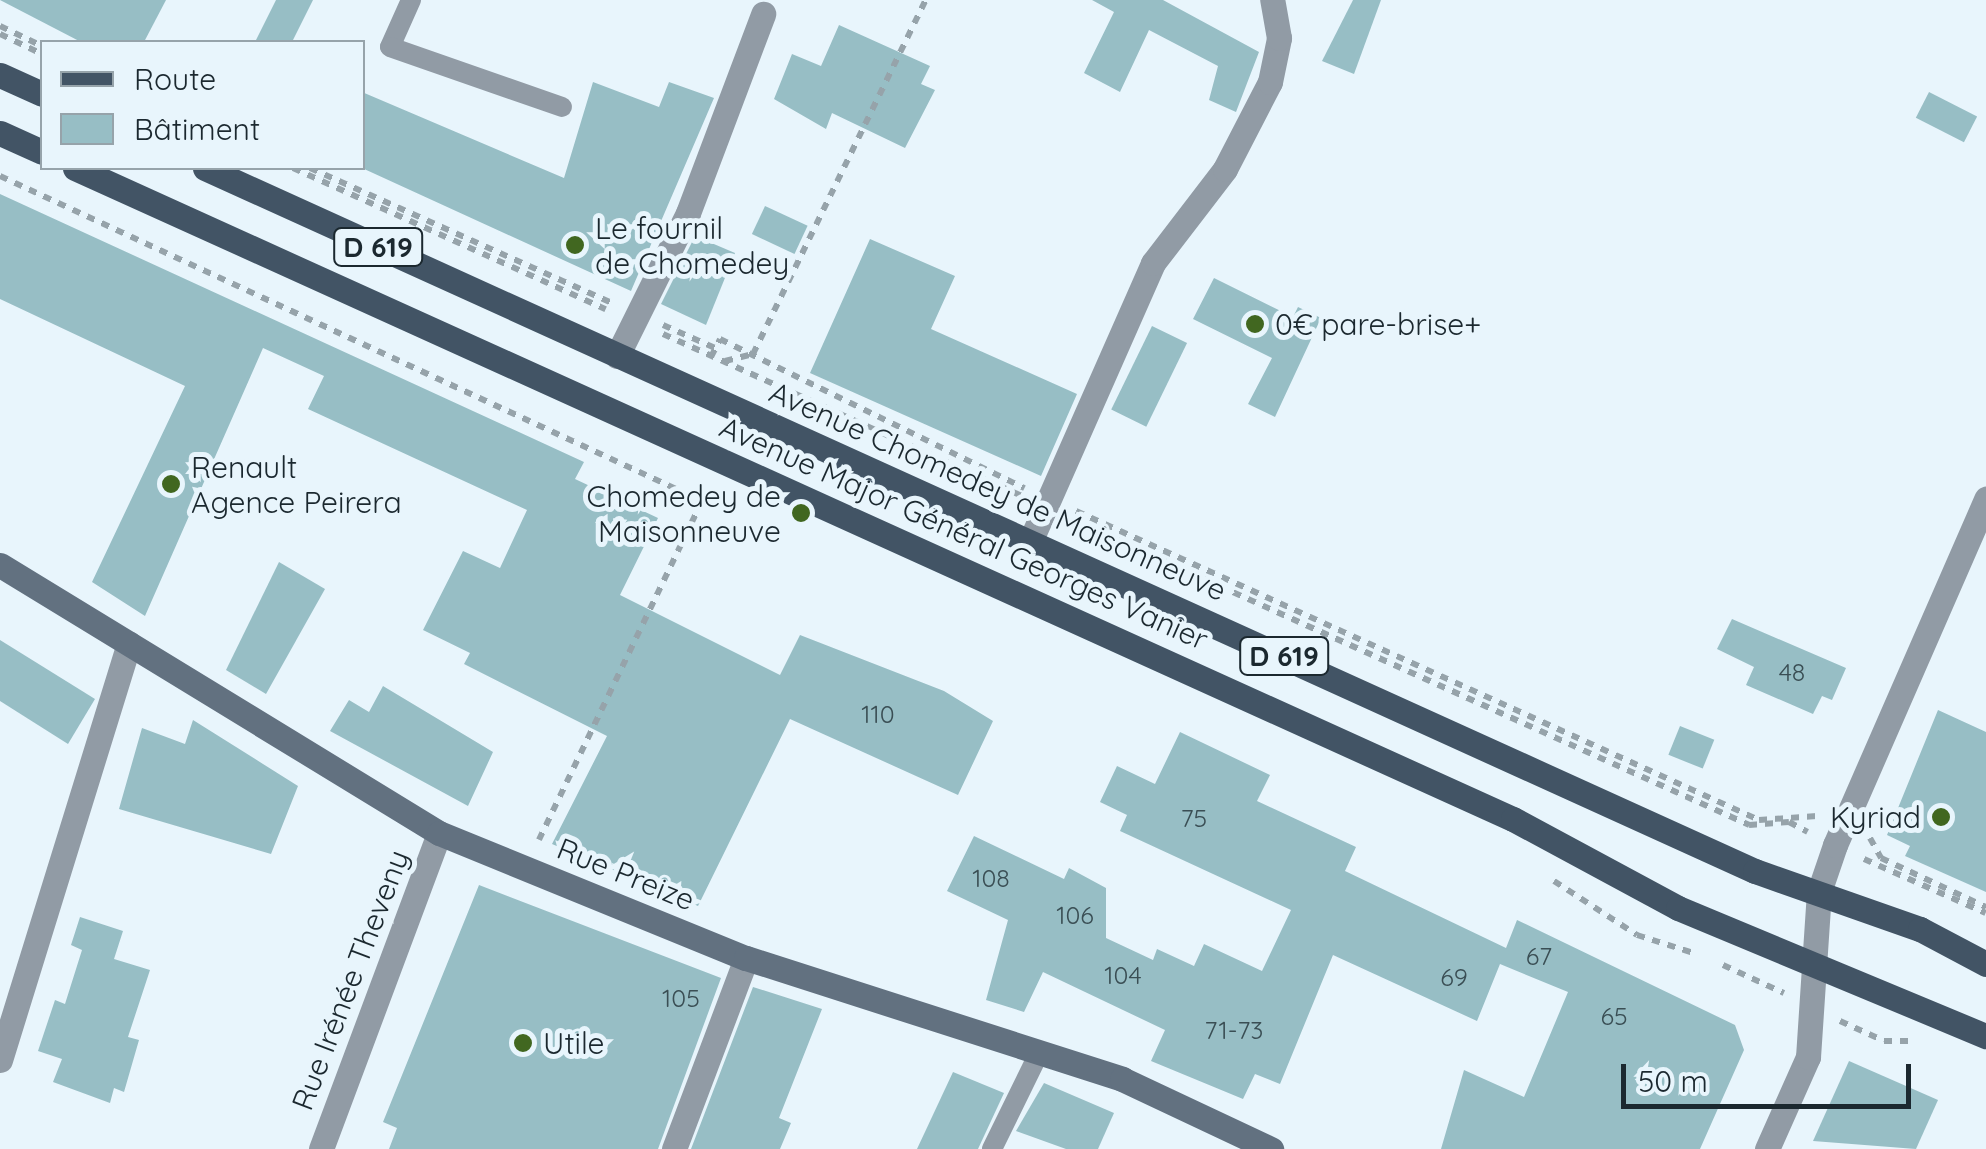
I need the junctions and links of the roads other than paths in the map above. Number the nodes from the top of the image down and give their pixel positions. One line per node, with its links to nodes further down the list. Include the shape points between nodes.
1 (411, 0): 6 (lane, via 390,46)
2 (1272, 0): 13 (street, via 1279,38 1270,82 1224,168 1153,263)
3 (763, 14): 11 (street, via 640,319)
4 (0, 74): 5 (main road)
5 (40, 93)
6 (562, 107)
7 (0, 133): 8 (main road)
8 (40, 151)
9 (79, 170): 20 (main road, Avenue Major Général Georges Vanier / D 619, via 1513,819 1661,900)
10 (209, 170): 11 (main road, Avenue Chomedey de Maisonneuve / D 619)
11 (616, 356): 13 (main road, Avenue Chomedey de Maisonneuve / D 619)
12 (1986, 499): 17 (street)
13 (1030, 542): 17 (main road, Avenue Chomedey de Maisonneuve / D 619, via 1755,871)
14 (3, 574): 15 (street, Rue Preize)
15 (128, 644): 16 (street, Rue Preize); 23 (street)
16 (439, 833): 18 (street, Rue Preize); 24 (street, Rue Irénée Theveny)
17 (1819, 892): 19 (main road, Avenue Chomedey de Maisonneuve / D 619); 20 (street)
18 (746, 958): 22 (street, Rue Preize); 25 (street)
19 (1986, 964)
20 (1818, 967): 21 (main road, Avenue Major Général Georges Vanier / D 619); 28 (street, via 1808,1057)
21 (1986, 1036)
22 (1040, 1053): 26 (lane); 27 (street, Rue Preize, via 1122,1080)
23 (0, 1060)
24 (321, 1149)
25 (674, 1149)
26 (992, 1149)
27 (1271, 1149)
28 (1767, 1149)

